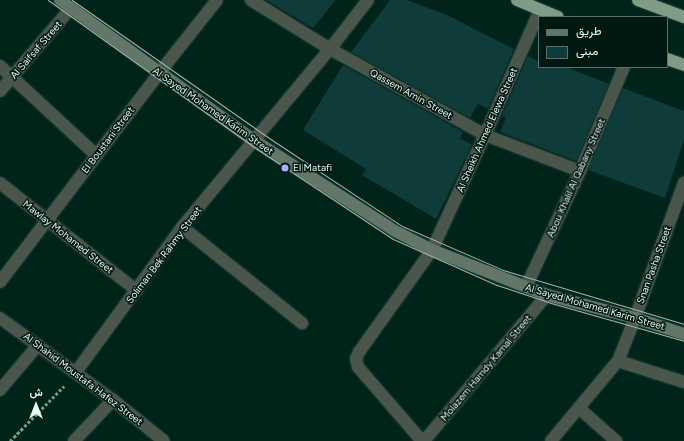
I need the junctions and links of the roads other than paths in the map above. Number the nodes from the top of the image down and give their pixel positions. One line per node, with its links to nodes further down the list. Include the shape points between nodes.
1 (60, 0): 7 (main road, Al Sayed Mohamed Karim Street)
2 (217, 0): 16 (street, El Boustani Street)
3 (251, 0): 11 (street, Qassem Amin Street)
4 (368, 0): 11 (street, Soliman Bek Rahmy Street)
5 (517, 0): 8 (highway)
6 (638, 0): 10 (highway)
7 (72, 8): 16 (main road, Al Sayed Mohamed Karim Street); 17 (street, Al Saifsaf Street)
8 (540, 10): 9 (highway); 19 (street, Al Sheikh Ahmed Elewa Street)
9 (555, 16)
10 (684, 17)
11 (330, 49): 19 (street, Qassem Amin Street); 20 (street, Soliman Bek Rahmy Street)
12 (668, 59): 13 (highway)
13 (684, 65)
14 (0, 66): 17 (street)
15 (624, 68): 22 (street, Abou Khalil Al Qabany Street)
16 (159, 73): 20 (main road, Al Sayed Mohamed Karim Street); 21 (street, El Boustani Street)
17 (12, 77): 18 (street, Al Saifsaf Street); 21 (street)
18 (0, 91)
19 (485, 135): 22 (street, Qassem Amin Street); 27 (street, Al Sheikh Ahmed Elewa Street)
20 (255, 141): 26 (street, Soliman Bek Rahmy Street); 27 (main road, Al Sayed Mohamed Karim Street, via 395,231)
21 (96, 155): 25 (street, El Boustani Street)
22 (580, 171): 29 (street, Abou Khalil Al Qabany Street)
23 (0, 183): 25 (street, Mawlay Mohamed Street)
24 (684, 183): 33 (street, Snan Pasha Street)
25 (47, 220): 28 (street, El Boustani Street); 30 (street, Mawlay Mohamed Street)
26 (182, 227): 30 (street, Soliman Bek Rahmy Street); 34 (street)
27 (432, 250): 29 (main road, Al Sayed Mohamed Karim Street); 45 (street, Al Sheikh Ahmed Elewa Street, via 356,359 358,367)
28 (0, 282)
29 (526, 287): 31 (main road, Al Sayed Mohamed Karim Street)
30 (137, 291): 38 (street, Soliman Bek Rahmy Street)
31 (548, 295): 33 (main road, Al Sayed Mohamed Karim Street); 45 (street, Molazem Hamdy Kamal Street)
32 (0, 318): 36 (street, Al Shahid Moustafa Hafez Street)
33 (635, 318): 35 (main road, Al Sayed Mohamed Karim Street); 37 (street, Snan Pasha Street)
34 (302, 323)
35 (684, 334)
36 (38, 345): 38 (street, Al Shahid Moustafa Hafez Street); 40 (street)
37 (618, 361): 39 (street); 42 (street, Snan Pasha Street)
38 (76, 372): 41 (street, Al Shahid Moustafa Hafez Street)
39 (684, 382)
40 (0, 390)
41 (113, 400): 43 (street); 44 (street, Al Shahid Moustafa Hafez Street)
42 (579, 408): 46 (street, Snan Pasha Street); 47 (street)
43 (74, 441)
44 (164, 441)
45 (423, 441)
46 (551, 441)
47 (616, 441)

